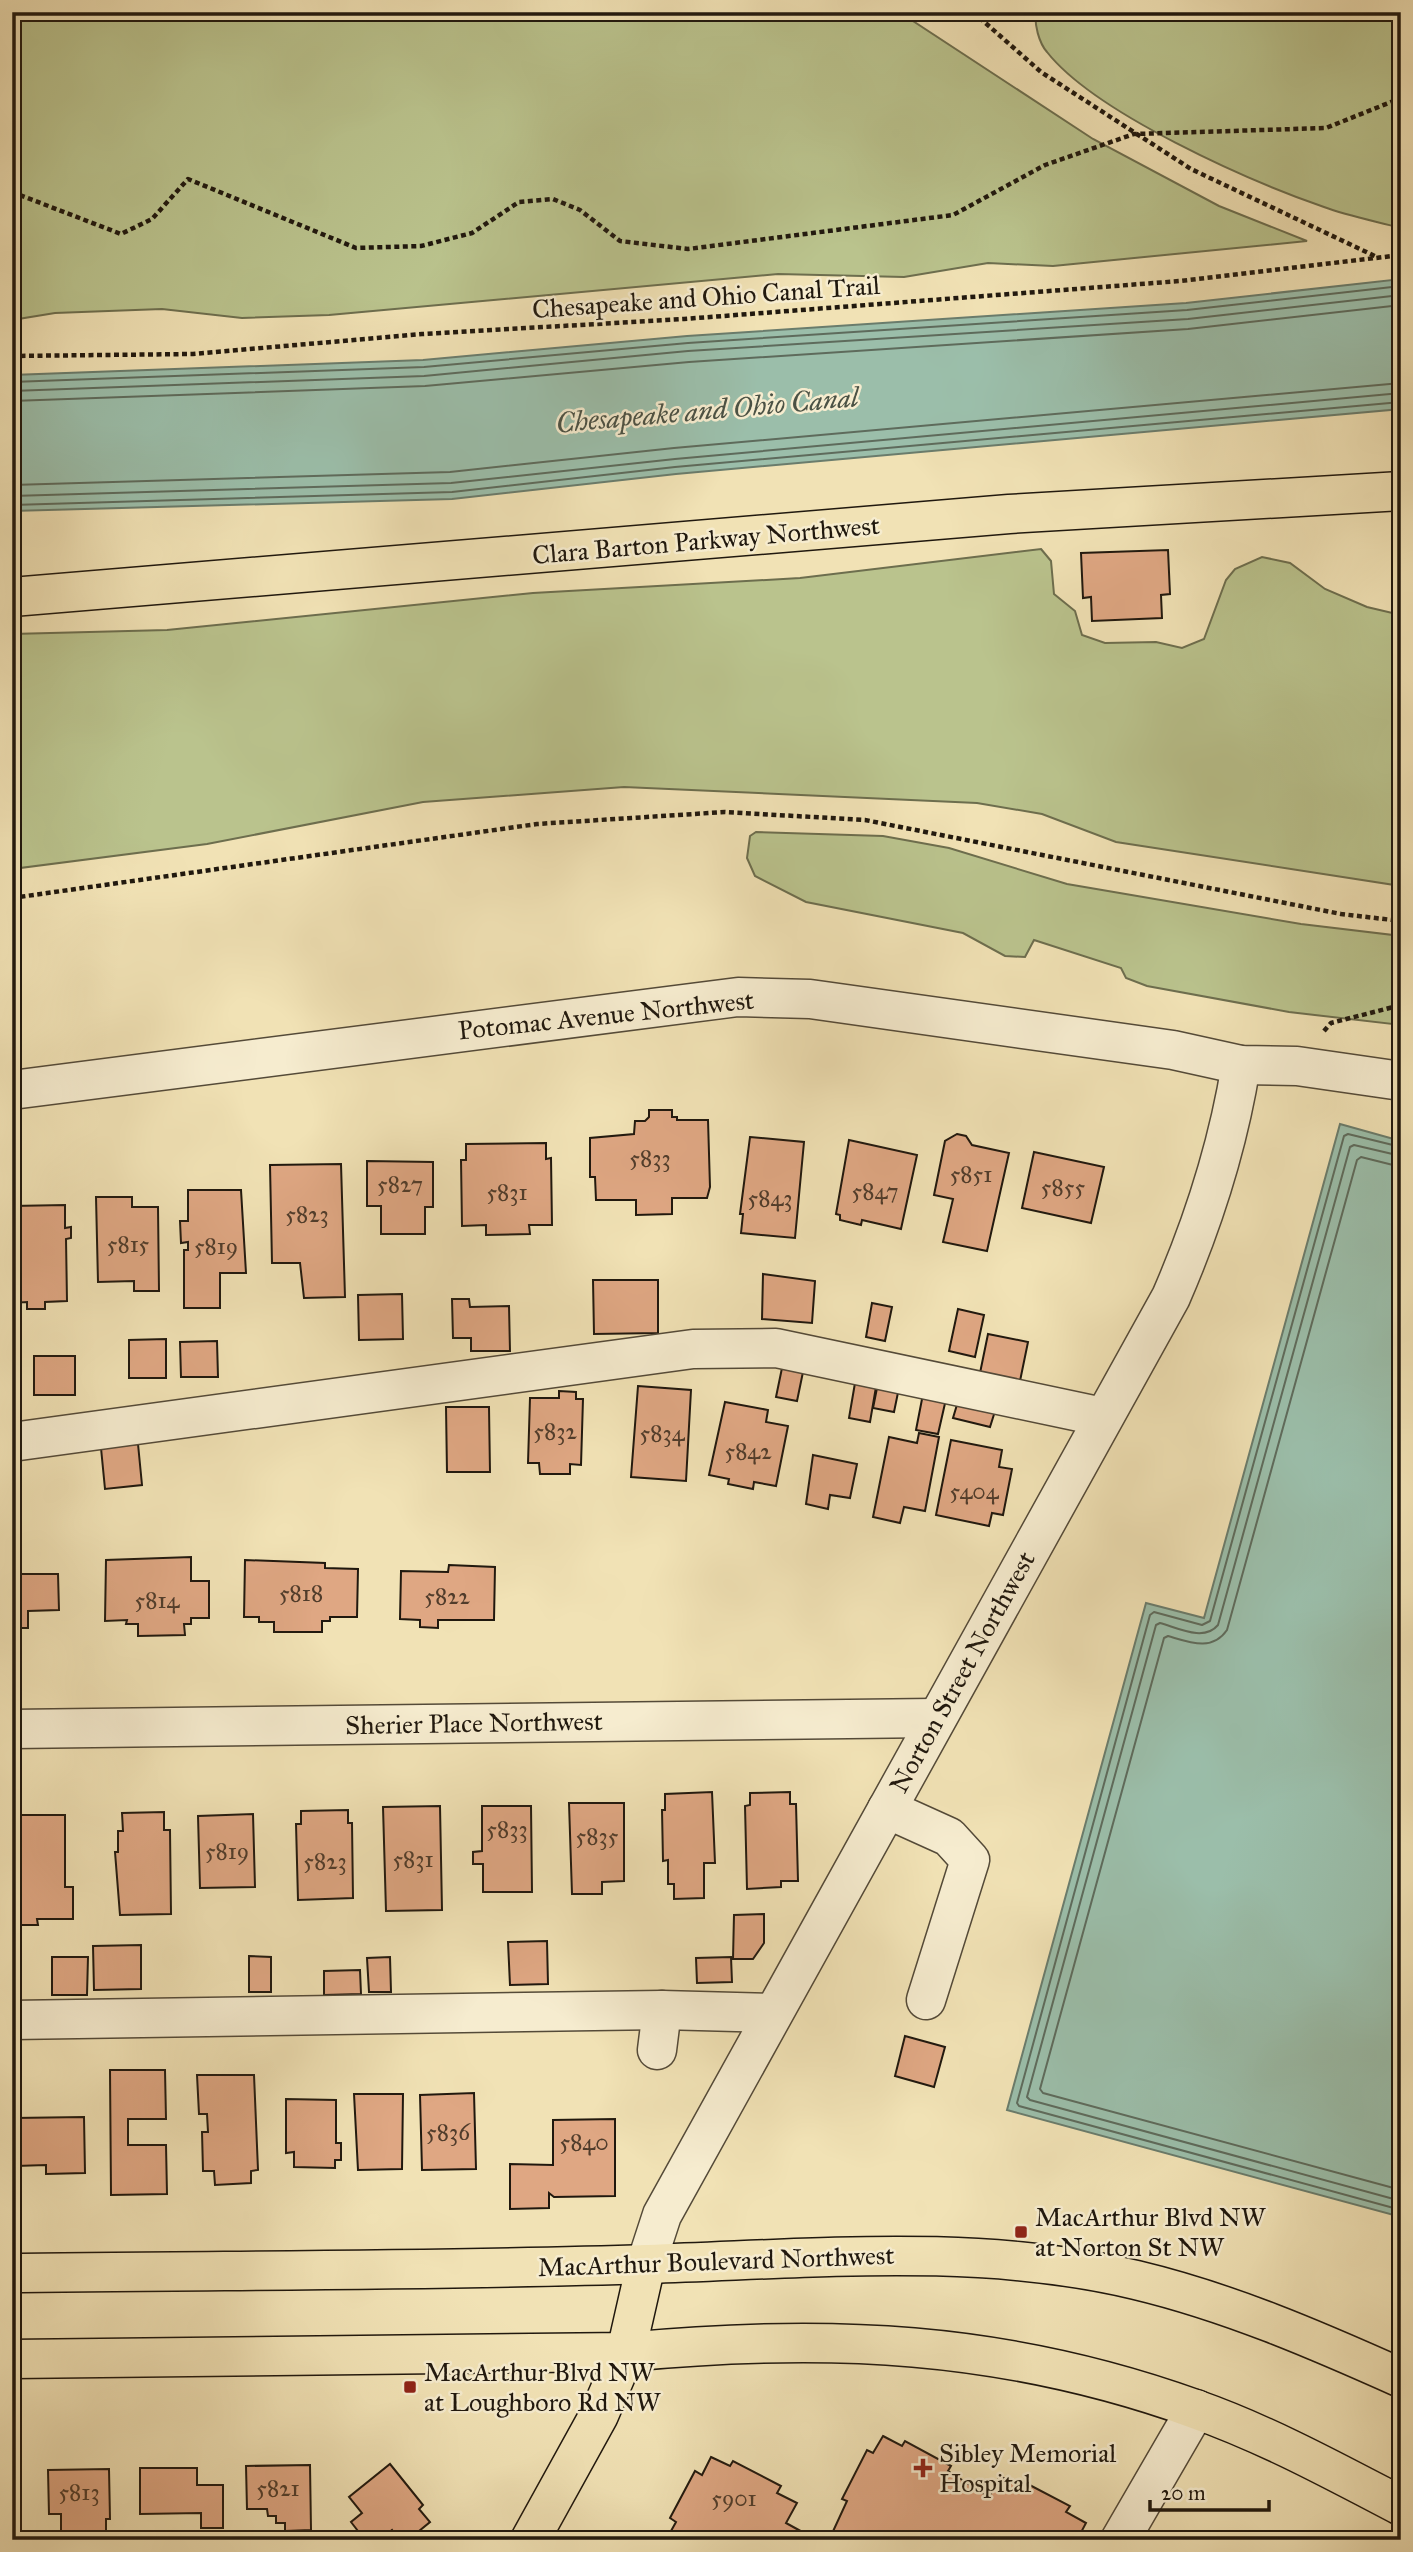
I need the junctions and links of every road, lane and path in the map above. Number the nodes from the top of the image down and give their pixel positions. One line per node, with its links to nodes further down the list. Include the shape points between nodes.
1 (973, 12): 3 (path, via 1041,72)
2 (1401, 98): 3 (path, via 1326,128)
3 (1134, 134): 4 (path, via 1045,164 953,215 688,249 620,241 580,210 554,199 519,202 472,233 421,246 356,248 188,179 152,219 121,234); 6 (path, via 1191,169)
4 (12, 192)
5 (1401, 256): 6 (path, Chesapeake and Ohio Canal Trail)
6 (1380, 259): 7 (path, Chesapeake and Ohio Canal Trail, via 1180,281 193,354)
7 (12, 356)
8 (1401, 491): 9 (main road, Clara Barton Parkway Northwest, via 1009,514)
9 (12, 597)
10 (12, 898): 11 (path, via 537,824 725,811 866,820 1341,914)
11 (1401, 921)
12 (1401, 1005): 13 (path, via 1331,1023)
13 (1314, 1041)
14 (1241, 1065): 15 (street, Potomac Avenue Northwest, via 1297,1066); 16 (street, Potomac Avenue Northwest, via 1173,1050 810,999 738,997); 17 (street, Norton Street Northwest, via 1224,1153 1193,1246 1171,1297)
15 (1401, 1081)
16 (12, 1090)
17 (1102, 1417): 18 (street, via 776,1348 706,1349); 19 (street, Norton Street Northwest)
18 (12, 1442)
19 (935, 1718): 20 (street, Sherier Place Northwest); 21 (street, Norton Street Northwest)
20 (12, 1729)
21 (887, 1809): 22 (street, via 949,1837 970,1860); 24 (street, Norton Street Northwest)
22 (926, 2000)
23 (662, 2010): 24 (street); 25 (street, via 552,2022); 26 (street)
24 (773, 2013): 27 (street, Norton Street Northwest, via 662,2215)
25 (12, 2020)
26 (657, 2050)
27 (646, 2264): 28 (main road, MacArthur Boulevard Northwest); 29 (main road); 31 (main road, MacArthur Boulevard Northwest, via 924,2255 1067,2268 1134,2280 1240,2310)
28 (12, 2273)
29 (626, 2352): 30 (main road); 32 (main road, via 717,2343 947,2348 1026,2362); 34 (main road, via 599,2415)
30 (12, 2359)
31 (1401, 2378)
32 (1196, 2409): 33 (main road); 35 (street)
33 (1401, 2505)
34 (530, 2540)
35 (1120, 2540)

